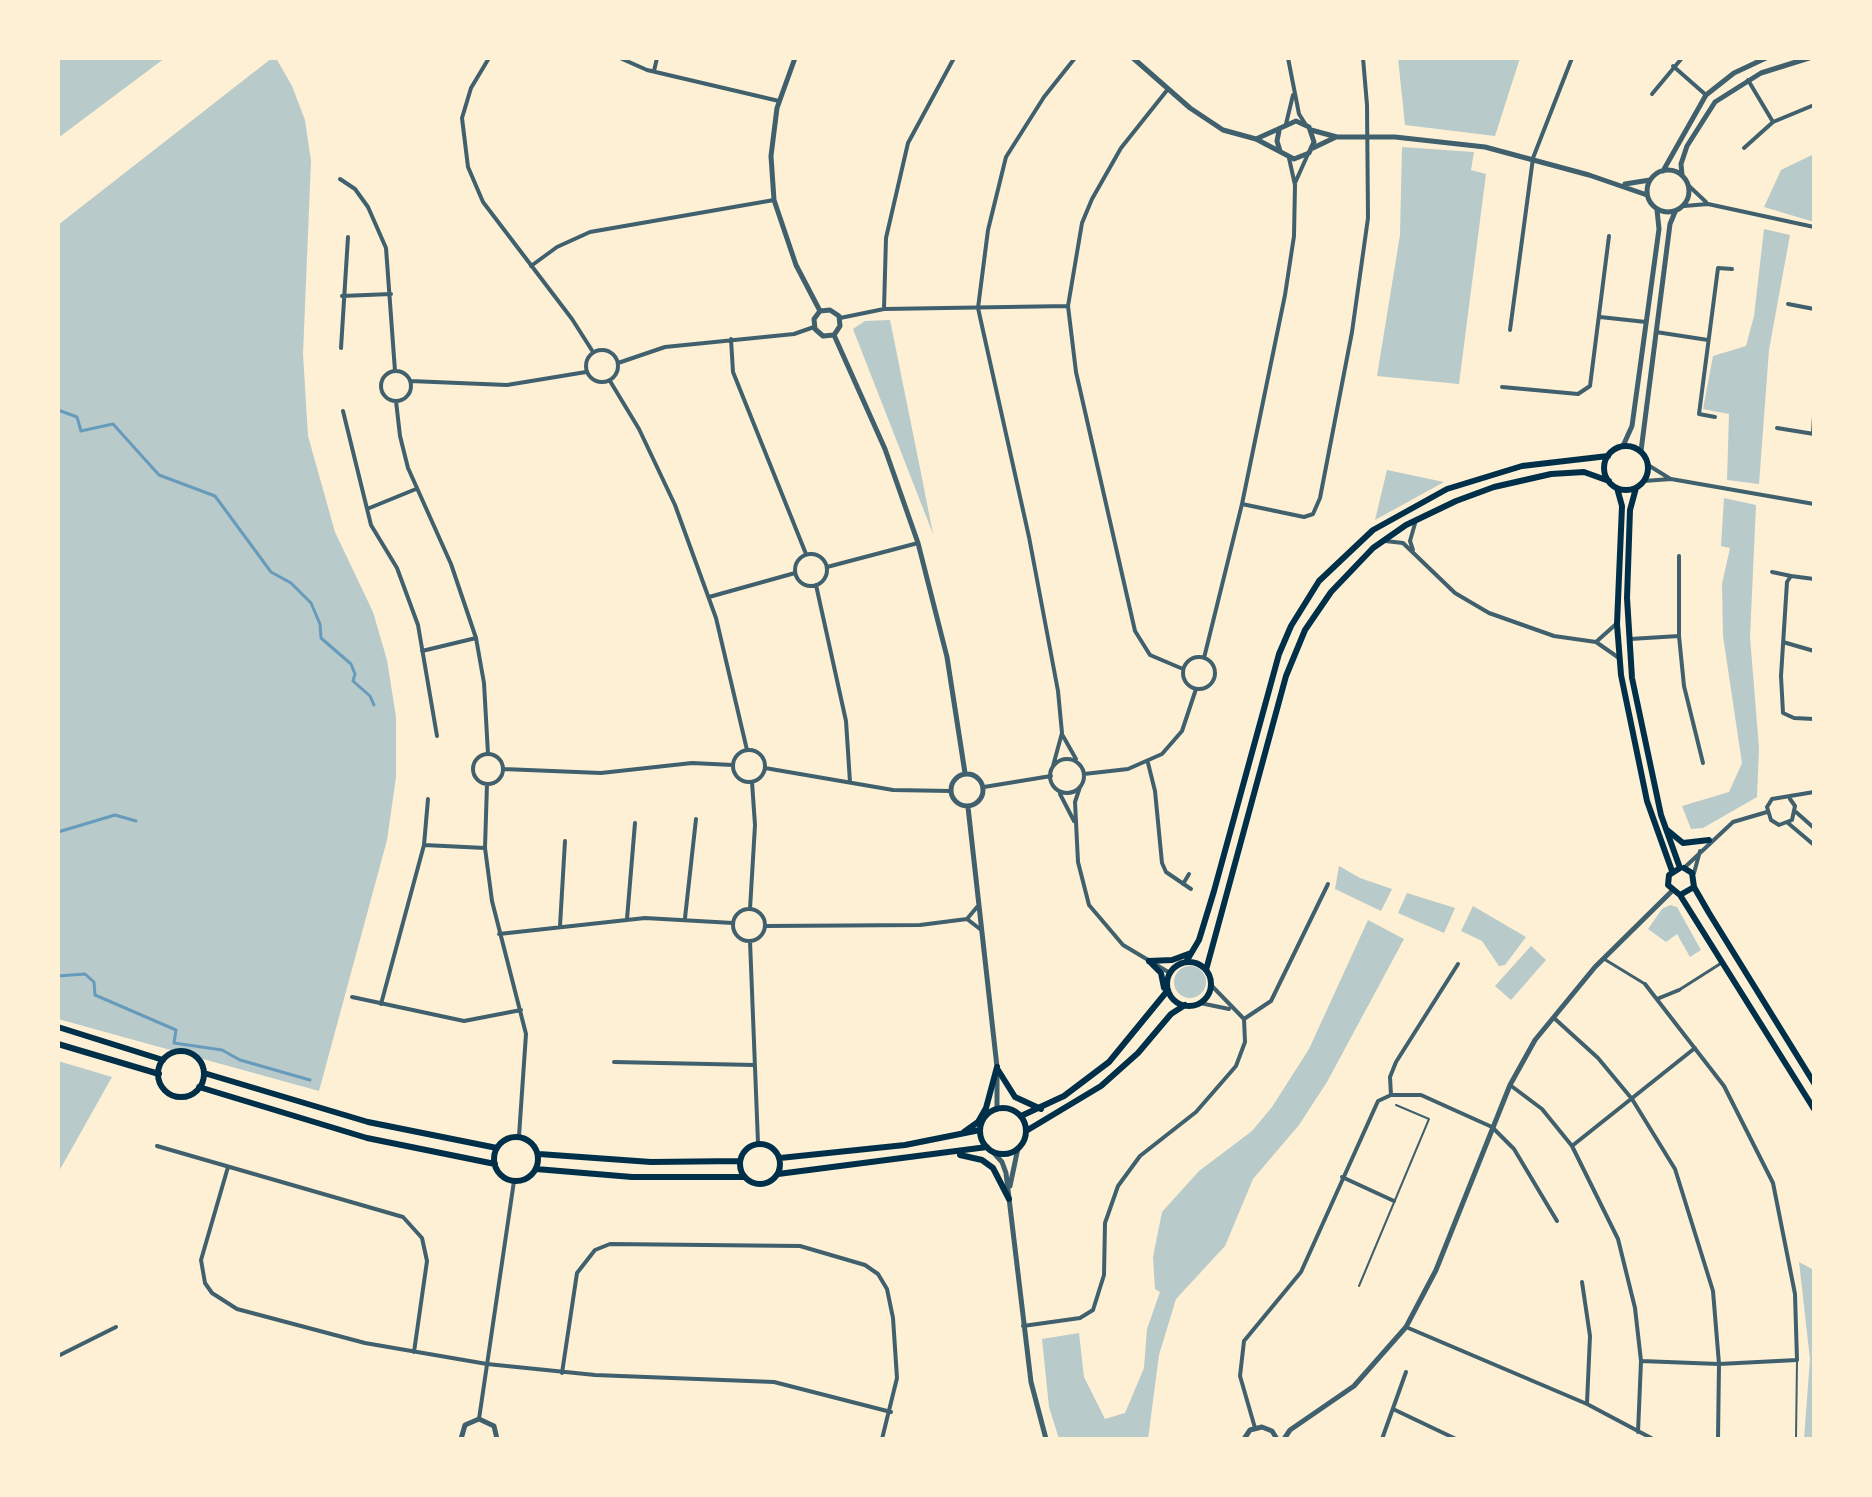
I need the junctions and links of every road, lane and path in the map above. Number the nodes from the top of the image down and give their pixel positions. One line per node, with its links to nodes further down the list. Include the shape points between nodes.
1 (489, 58): 51 (street, via 471,88 462,118 463,144 483,202)
2 (620, 58): 15 (street)
3 (657, 58): 15 (street)
4 (795, 58): 21 (street)
5 (954, 58): 58 (street, via 908,143 886,238)
6 (1075, 58): 57 (street, via 1006,157 988,230)
7 (1288, 58): 18 (street)
8 (1363, 58): 27 (street)
9 (1572, 58): 34 (street)
10 (1682, 58): 14 (street)
11 (1766, 58): 20 (street, via 1734,73)
12 (1809, 58): 16 (street)
13 (1133, 59): 17 (street)
14 (1673, 66): 19 (street); 20 (street)
15 (654, 72): 21 (street)
16 (1748, 80): 23 (street); 36 (street, via 1715,102 1701,119 1687,146)
17 (1168, 89): 29 (street, via 1223,130); 56 (street, via 1121,148 1092,199 1077,245)
18 (1294, 93): 24 (street); 25 (street)
19 (1652, 94)
20 (1706, 95): 35 (street)
21 (779, 101): 43 (street, via 771,156)
22 (1814, 105): 23 (street)
23 (1773, 122): 30 (street)
24 (1286, 124): 25 (street, via 1296,121); 26 (street)
25 (1308, 127): 28 (street); 31 (street)
26 (1279, 130): 29 (street); 32 (street)
27 (1368, 136): 28 (street); 34 (street, via 1446,141); 94 (street, via 1364,247 1320,498 1313,514 1304,517)
28 (1337, 137): 31 (street)
29 (1256, 139): 32 (street)
30 (1744, 148)
31 (1311, 150): 33 (street); 40 (street)
32 (1280, 151): 33 (street)
33 (1289, 158): 40 (street)
34 (1533, 158): 39 (street); 65 (street)
35 (1663, 171): 36 (street); 38 (street)
36 (1682, 175): 41 (street)
37 (340, 179): 53 (street, via 355,189 378,225)
38 (1650, 180): 39 (street); 42 (street)
39 (1620, 184): 42 (street)
40 (1295, 185): 94 (street, via 1285,295)
41 (1689, 186): 44 (street); 45 (street)
42 (1647, 195): 46 (street)
43 (774, 200): 51 (street, via 590,232); 60 (street, via 796,265)
44 (1708, 204): 45 (street); 48 (street)
45 (1684, 206): 47 (street)
46 (1657, 210): 47 (street); 63 (street)
47 (1675, 212): 66 (street)
48 (1814, 227)
49 (1609, 236): 61 (street)
50 (348, 237): 54 (street)
51 (531, 266): 71 (street)
52 (1732, 269): 69 (street, via 1718,268)
53 (391, 294): 54 (street); 73 (street)
54 (342, 296): 70 (street)
55 (1788, 304): 59 (street)
56 (1068, 306): 57 (street); 120 (street, via 1076,372 1135,631 1150,655)
57 (978, 308): 58 (street); 123 (street, via 1046,615)
58 (884, 309): 62 (street)
59 (1814, 309)
60 (820, 311): 62 (street, via 830,310); 64 (street)
61 (1599, 317): 63 (street); 77 (street, via 1592,377 1584,391)
62 (840, 318): 67 (street)
63 (1646, 322): 84 (street, via 1632,426)
64 (814, 327): 67 (street, via 823,336); 68 (street, via 794,334)
65 (1510, 330)
66 (1656, 332): 69 (street); 85 (street)
67 (834, 335): 99 (street, via 885,449)
68 (731, 339): 72 (street, via 665,347); 101 (street, via 733,372)
69 (1708, 340): 81 (street, via 1699,414)
70 (341, 348)
71 (593, 352): 72 (street, via 610,352); 74 (street)
72 (618, 363): 76 (street)
73 (395, 371): 75 (street); 78 (street, via 386,373 380,388)
74 (586, 372): 75 (street, via 507,385); 76 (street, via 596,382)
75 (410, 381): 78 (street, via 407,395)
76 (610, 381): 109 (street, via 675,505)
77 (1502, 387)
78 (396, 401): 93 (street)
79 (343, 411): 96 (street)
80 (1814, 416): 83 (street)
81 (1715, 417)
82 (1777, 428): 83 (street)
83 (1813, 433)
84 (1623, 446): 85 (main road); 86 (main road)
85 (1641, 451): 87 (main road)
86 (1608, 456): 89 (main road, via 1604,468); 182 (main road, via 1522,466 1447,489 1373,530 1319,581 1279,654 1214,891)
87 (1648, 465): 88 (street); 90 (main road)
88 (1671, 479): 90 (street); 95 (street)
89 (1609, 481): 91 (main road); 97 (main road, via 1584,472 1517,481)
90 (1644, 481): 92 (main road)
91 (1617, 488): 92 (main road); 110 (main road, via 1622,506)
92 (1636, 488): 113 (main road, via 1629,534)
93 (416, 489): 96 (street); 112 (street, via 451,564)
94 (1242, 504): 118 (street)
95 (1814, 504)
96 (367, 509): 116 (street, via 409,597)
97 (1416, 520): 98 (main road); 100 (street, via 1410,541)
98 (1385, 541): 100 (street, via 1403,543); 188 (main road, via 1331,592 1295,649)
99 (918, 543): 103 (street); 134 (street, via 947,657)
100 (1413, 552): 114 (street, via 1455,593 1489,613 1554,636)
101 (806, 554): 103 (street, via 821,557); 105 (street)
102 (1679, 556): 111 (street)
103 (827, 567): 108 (street)
104 (1772, 572): 106 (street)
105 (795, 573): 108 (street, via 804,585); 109 (street)
106 (1791, 576): 107 (street); 115 (street)
107 (1814, 579)
108 (816, 585): 138 (street, via 846,721)
109 (709, 597): 125 (street)
110 (1617, 624): 114 (street); 119 (main road)
111 (1679, 636): 113 (street); 128 (street, via 1684,686)
112 (476, 638): 116 (street); 126 (street)
113 (1628, 639): 154 (main road, via 1637,708)
114 (1596, 642): 119 (street)
115 (1783, 642): 117 (street); 122 (street, via 1783,713)
116 (422, 651): 124 (street)
117 (1814, 651)
118 (1204, 658): 120 (street, via 1193,658); 121 (street, via 1213,667 1214,678 1207,687)
119 (1620, 658): 163 (main road, via 1647,801)
120 (1183, 669): 121 (street, via 1184,680)
121 (1196, 689): 127 (street, via 1182,731)
122 (1814, 719)
123 (1062, 733): 129 (street); 131 (street)
124 (437, 736)
125 (747, 750): 130 (street); 132 (street, via 762,756)
126 (488, 754): 133 (street, via 497,757); 139 (street, via 479,756 472,769)
127 (1148, 763): 135 (street); 166 (street, via 1162,863)
128 (1703, 763)
129 (1079, 764): 131 (street, via 1063,759); 135 (street)
130 (733, 765): 133 (street, via 692,763 601,773); 137 (street, via 738,778)
131 (1053, 766): 136 (street)
132 (765, 768): 137 (street); 138 (street)
133 (503, 769): 139 (street, via 497,781)
134 (965, 773): 140 (street); 143 (street, via 956,778)
135 (1084, 774): 141 (street)
136 (1051, 776): 140 (street); 142 (street)
137 (752, 782): 172 (street)
138 (850, 782): 143 (street, via 893,790)
139 (487, 784): 161 (street)
140 (984, 787): 147 (street, via 980,799)
141 (1080, 787): 142 (street, via 1070,793); 152 (street)
142 (1056, 789): 152 (street)
143 (951, 791): 147 (street, via 954,800)
144 (1814, 792): 146 (street)
145 (428, 799): 158 (street)
146 (1790, 799): 148 (street, via 1772,799); 149 (street)
147 (968, 807): 171 (street)
148 (1767, 812): 153 (street, via 1775,823); 156 (street, via 1733,822)
149 (1796, 812): 153 (street); 155 (street)
150 (696, 819): 173 (street)
151 (635, 823): 174 (street)
152 (1075, 823): 184 (street, via 1080,880 1089,905 1110,933)
153 (1788, 823): 159 (street)
154 (1664, 826): 156 (main road, via 1683,843); 162 (main road)
155 (1814, 828)
156 (1709, 840): 160 (street)
157 (565, 841): 177 (street)
158 (424, 845): 161 (street); 197 (street)
159 (1814, 845)
160 (1701, 847): 162 (street); 165 (street)
161 (485, 848): 180 (street)
162 (1682, 868): 163 (main road); 165 (main road)
163 (1672, 871): 170 (main road, via 1668,883)
164 (1189, 874): 166 (street)
165 (1694, 876): 168 (main road)
166 (1183, 884): 169 (street)
167 (1328, 884): 202 (street, via 1271,1001)
168 (1694, 887): 170 (main road); 212 (main road)
169 (1191, 889)
170 (1676, 893): 183 (street); 186 (main road)
171 (977, 907): 175 (street); 179 (street)
172 (750, 909): 176 (street, via 737,914); 178 (street, via 763,915)
173 (685, 918): 174 (street); 176 (street)
174 (627, 919): 177 (street)
175 (967, 919): 178 (street, via 861,927); 179 (street)
176 (733, 923): 181 (street, via 736,934)
177 (560, 926): 180 (street)
178 (766, 926): 181 (street)
179 (980, 929): 209 (street)
180 (499, 934): 200 (street)
181 (750, 941): 208 (street)
182 (1191, 953): 184 (main road); 185 (main road)
183 (1604, 959): 190 (street); 201 (street)
184 (1149, 961): 189 (street); 193 (main road, via 1161,973)
185 (1186, 962): 188 (main road); 189 (main road)
186 (1724, 962): 192 (street); 220 (main road)
187 (1458, 964): 215 (street, via 1396,1062)
188 (1206, 970): 191 (main road)
189 (1170, 973): 193 (main road)
190 (1645, 984): 195 (street)
191 (1211, 985): 196 (main road); 199 (street)
192 (1679, 990): 195 (street)
193 (1167, 993): 198 (main road); 219 (main road, via 1109,1062)
194 (352, 997): 197 (street)
195 (1657, 999): 205 (street)
196 (1200, 1003): 198 (main road); 199 (street)
197 (381, 1004): 200 (street, via 464,1021)
198 (1185, 1005): 224 (main road, via 1101,1086)
199 (1231, 1009): 202 (street)
200 (521, 1010): 226 (street, via 526,1067)
201 (1554, 1018): 213 (street); 216 (street)
202 (1244, 1019): 249 (street, via 1245,1042 1225,1083 1154,1142 1118,1186 1105,1223 1104,1275 1093,1310 1080,1318)
203 (58, 1027): 206 (main road)
204 (58, 1044): 211 (main road)
205 (1695, 1048): 216 (street); 254 (street, via 1724,1086 1777,1196 1795,1294)
206 (163, 1060): 210 (main road, via 186,1051 200,1060); 211 (main road)
207 (614, 1062): 208 (street)
208 (755, 1065): 227 (street)
209 (997, 1067): 218 (street); 219 (main road, via 1015,1097); 225 (main road, via 986,1108)
210 (204, 1073): 214 (main road); 230 (main road, via 368,1122)
211 (159, 1074): 214 (main road, via 173,1095 186,1096)
212 (1814, 1083)
213 (1510, 1085): 222 (street); 229 (street, via 1542,1109)
214 (199, 1087): 237 (main road, via 367,1138)
215 (1391, 1095): 222 (street, via 1421,1095); 242 (street, via 1370,1112)
216 (1632, 1099): 229 (street); 257 (street, via 1675,1169 1691,1212 1713,1291)
217 (1396, 1105): 245 (lane, via 1429,1119)
218 (997, 1109): 221 (main road); 223 (main road, via 983,1119)
219 (1041, 1109): 221 (main road)
220 (1814, 1109)
221 (1021, 1116): 224 (main road)
222 (1492, 1127): 246 (street, via 1514,1149); 251 (street, via 1441,1260)
223 (980, 1130): 225 (main road); 232 (main road)
224 (1026, 1131): 231 (main road)
225 (962, 1134): 235 (main road)
226 (519, 1136): 230 (main road, via 506,1138); 234 (main road, via 532,1142)
227 (758, 1143): 235 (main road, via 774,1149); 236 (main road, via 746,1149)
228 (157, 1146): 238 (street)
229 (1572, 1146): 255 (street, via 1618,1239)
230 (497, 1148): 237 (main road)
231 (1018, 1148): 232 (main road, via 1005,1154); 244 (street)
232 (990, 1150): 233 (main road); 244 (street, via 1002,1162)
233 (952, 1153): 240 (main road); 244 (main road, via 972,1156 993,1168)
234 (539, 1154): 236 (main road, via 651,1162); 239 (main road)
235 (780, 1158): 240 (main road)
236 (740, 1161): 241 (main road)
237 (495, 1164): 243 (main road, via 503,1177)
238 (228, 1167): 252 (street, via 403,1217 414,1227 427,1261); 252 (street, via 201,1260 212,1293 252,1313)
239 (536, 1169): 241 (main road, via 632,1177); 243 (main road, via 529,1178)
240 (778, 1174): 241 (main road, via 757,1185)
241 (744, 1177)
242 (1342, 1177): 245 (street); 264 (street, via 1301,1272 1244,1341 1240,1376)
243 (514, 1181): 256 (street)
244 (1009, 1199): 249 (street)
245 (1394, 1201): 248 (lane)
246 (1557, 1221)
247 (1582, 1282): 260 (street, via 1590,1336)
248 (1359, 1286)
249 (1023, 1326): 271 (street)
250 (116, 1327): 253 (street)
251 (1406, 1327): 260 (street); 265 (street, via 1354,1386)
252 (414, 1352): 256 (street)
253 (58, 1356)
254 (1797, 1360): 257 (street); 279 (lane)
255 (1641, 1361): 257 (street); 267 (street)
256 (487, 1364): 259 (street); 263 (street)
257 (1719, 1364): 278 (street)
258 (1406, 1372): 261 (street)
259 (562, 1373): 262 (street, via 774,1382); 262 (street, via 577,1273 595,1250 610,1244 800,1246 865,1265 887,1289 897,1378)
260 (1587, 1404): 267 (street)
261 (1393, 1409): 275 (street); 276 (street)
262 (891, 1412): 270 (street)
263 (479, 1419): 268 (street, via 465,1425); 269 (street, via 494,1426)
264 (1255, 1428): 266 (street); 272 (street)
265 (1290, 1430): 266 (street); 274 (street)
266 (1272, 1431): 273 (street)
267 (1638, 1432): 277 (street)
268 (461, 1439)
269 (497, 1439)
270 (882, 1439)
271 (1046, 1439)
272 (1244, 1439)
273 (1277, 1439)
274 (1284, 1439)
275 (1382, 1439)
276 (1456, 1439)
277 (1653, 1439)
278 (1718, 1439)
279 (1796, 1439)

